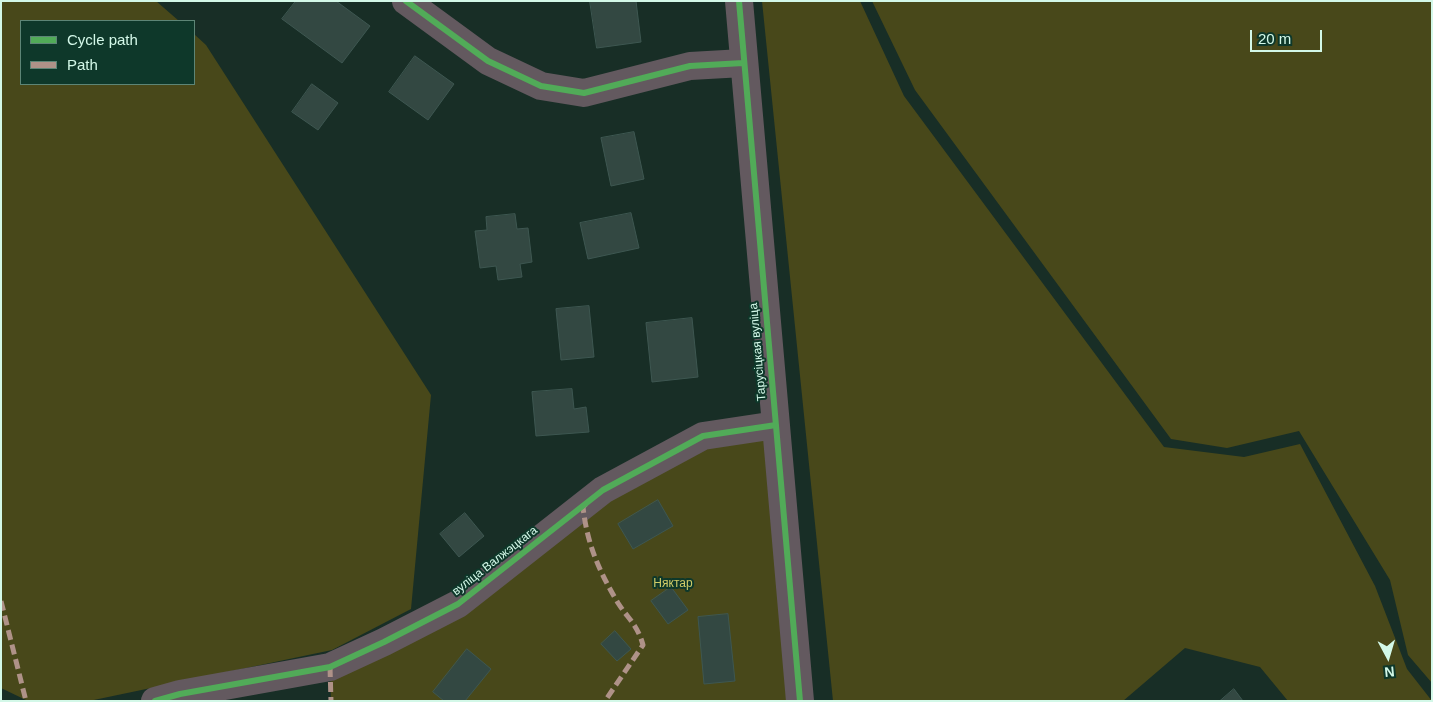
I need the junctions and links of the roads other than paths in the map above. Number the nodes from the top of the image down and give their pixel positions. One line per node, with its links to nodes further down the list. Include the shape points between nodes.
1 (406, 1): 3 (street, via 488,61 541,86 584,93 690,66)
2 (739, 1): 3 (street, Тарусіцкая вуліца)
3 (744, 63): 4 (street, Тарусіцкая вуліца)
4 (776, 425): 5 (street, вуліца Валжэцкага, via 702,436 603,490 458,604 330,667); 6 (street, Тарусіцкая вуліца)
5 (155, 701)
6 (800, 701)

